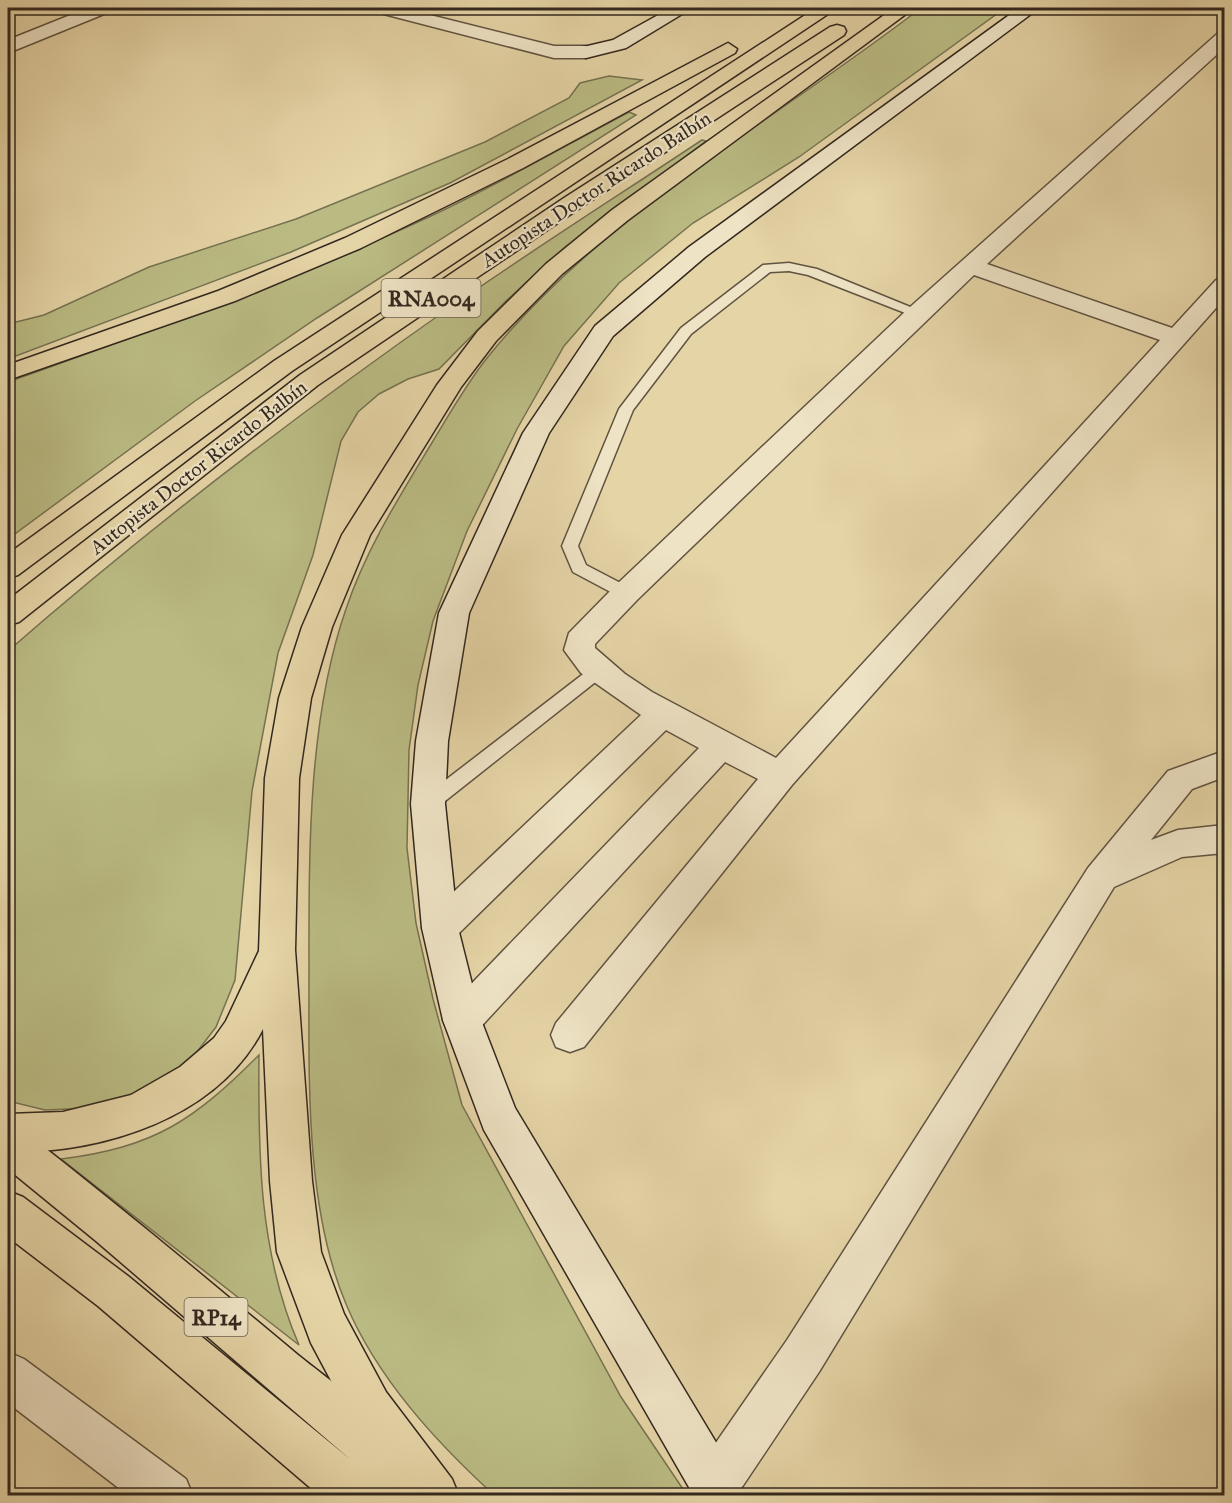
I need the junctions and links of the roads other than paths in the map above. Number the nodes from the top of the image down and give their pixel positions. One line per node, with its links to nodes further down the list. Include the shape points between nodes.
1 (103, 8): 10 (street)
2 (382, 8): 3 (street, via 554,52 586,52 619,44)
3 (684, 8)
4 (803, 8): 15 (main road, via 646,95 399,221 296,267)
5 (828, 8): 16 (main road, Autopista Doctor Ricardo Balbín / RNA004, via 283,366)
6 (874, 8): 18 (main road, Autopista Doctor Ricardo Balbín / RNA004, via 572,203 309,380)
7 (905, 8): 28 (main road, via 620,215 554,269 487,336 450,385 356,535 295,698 282,778)
8 (1030, 8): 24 (street, via 697,252 604,331 536,433 454,613 432,741)
9 (1224, 38): 11 (street)
10 (8, 47)
11 (971, 266): 13 (street); 14 (street)
12 (1224, 285): 14 (street)
13 (918, 313): 17 (street); 17 (lane, via 812,272 767,268 687,331 626,409 570,546 579,568)
14 (1178, 338): 23 (street)
15 (8, 373)
16 (8, 568)
17 (626, 593): 19 (street, via 580,640 579,650)
18 (8, 615)
19 (597, 672): 20 (street); 24 (lane)
20 (664, 712): 21 (street); 27 (street)
21 (723, 743): 23 (street); 29 (street)
22 (1224, 764): 26 (street, via 1180,780)
23 (780, 776): 30 (street)
24 (428, 804): 27 (street)
25 (1224, 839): 26 (street, via 1178,844)
26 (1101, 878): 35 (street)
27 (440, 928): 29 (street)
28 (277, 950): 31 (main road, via 259,998 233,1045 197,1079 158,1103 108,1120 57,1131); 39 (main road, via 291,1181 300,1252 327,1327 370,1407)
29 (462, 1020): 35 (street, via 498,1117)
30 (570, 1035)
31 (8, 1133)
32 (8, 1144): 38 (main road, RP14, via 358,1435)
33 (8, 1211): 37 (main road, RP14, via 113,1291 322,1469)
34 (8, 1375): 36 (street)
35 (718, 1491)
36 (169, 1496)
37 (363, 1496)
38 (420, 1496)
39 (435, 1496)

